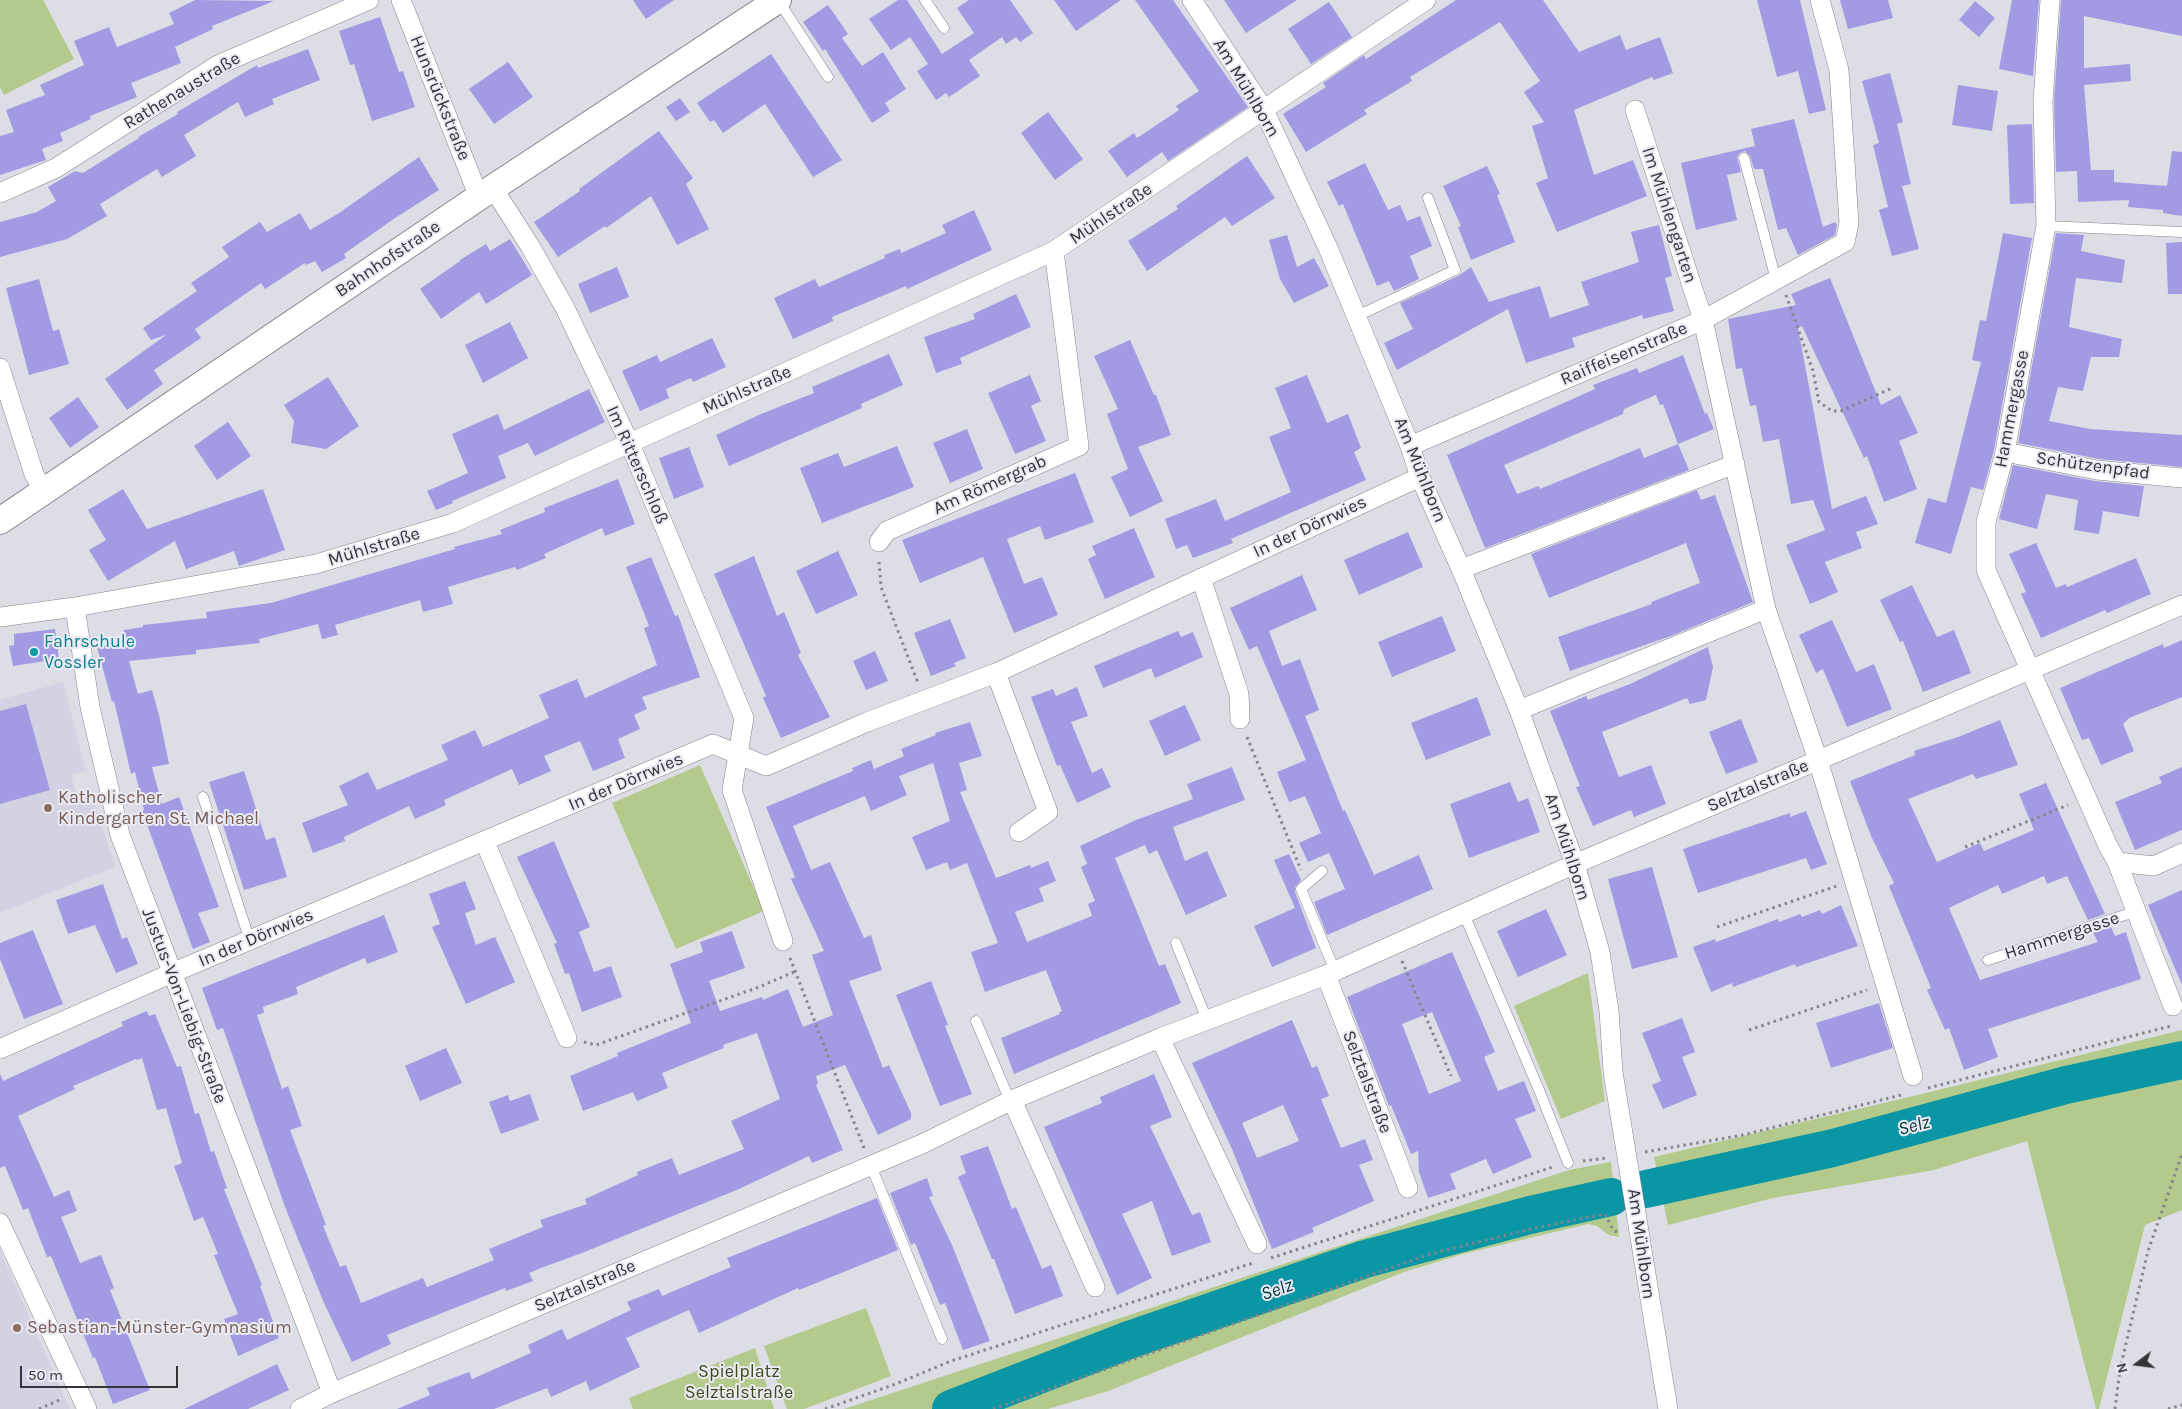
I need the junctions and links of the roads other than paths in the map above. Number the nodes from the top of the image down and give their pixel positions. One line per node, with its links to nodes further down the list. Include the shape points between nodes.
1 (370, 0): 15 (street, Rathenaustraße, via 218,65 56,168)
2 (401, 0): 14 (street, Hunsrückstraße)
3 (778, 0): 10 (lane, Bahnhofstraße); 14 (street, Bahnhofstraße)
4 (925, 0): 9 (lane)
5 (1192, 0): 11 (street, Am Mühlborn)
6 (1426, 0): 11 (street, Mühlstraße)
7 (1820, 0): 20 (street, via 1838,70 1849,223 1845,242)
8 (2050, 0): 17 (street, Hammergasse, via 2043,101)
9 (944, 28)
10 (828, 77)
11 (1264, 110): 19 (street, Mühlstraße); 21 (street, Am Mühlborn)
12 (1635, 110): 22 (street, Im Mühlengarten)
13 (1744, 158): 20 (lane)
14 (486, 192): 24 (street, Im Ritterschloß, via 530,246 565,308); 30 (street, Bahnhofstraße)
15 (0, 193)
16 (1428, 198): 21 (lane, via 1455,270)
17 (2046, 226): 18 (lane); 26 (street, Hammergasse)
18 (2182, 232)
19 (1054, 251): 24 (street, Mühlstraße); 32 (street, Am Römergrab, via 1079,446 887,531)
20 (1778, 279): 22 (street)
21 (1357, 316): 25 (street, Am Mühlborn)
22 (1703, 320): 25 (street, Raiffeisenstraße); 27 (street, Raiffeisenstraße)
23 (0, 368): 30 (street, via 34,474)
24 (630, 444): 36 (street, Mühlstraße, via 453,523 325,561); 43 (street, Im Ritterschloß, via 744,718)
25 (1410, 446): 28 (street, Am Mühlborn)
26 (2004, 452): 29 (street, Schützenpfad, via 2097,470); 39 (street, Hammergasse, via 1986,522 1986,570)
27 (1735, 464): 33 (street); 37 (street, Raiffeisenstraße)
28 (1420, 476): 33 (street, Am Mühlborn); 34 (street, In der Dörrwies)
29 (2182, 478)
30 (44, 490): 31 (street, Bahnhofstraße)
31 (0, 521)
32 (879, 542)
33 (1461, 569): 41 (street, Am Mühlborn)
34 (1201, 578): 40 (street, In der Dörrwies); 42 (street, via 1240,694)
35 (2182, 605): 39 (street, Selztalstraße)
36 (75, 607): 38 (street, Mühlstraße); 59 (street, Justus-Von-Liebig-Straße, via 90,708 120,834)
37 (1766, 609): 41 (street); 44 (street, Raiffeisenstraße)
38 (0, 617)
39 (2031, 670): 44 (street, Selztalstraße); 49 (street, Hammergasse)
40 (996, 674): 43 (street, In der Dörrwies, via 766,766); 46 (street, via 1048,812)
41 (1519, 710): 50 (street, Am Mühlborn)
42 (1240, 719)
43 (739, 755): 47 (street, In der Dörrwies, via 713,744); 55 (street, via 732,790)
44 (1818, 760): 50 (street, Selztalstraße); 66 (street, Raiffeisenstraße)
45 (203, 797): 54 (lane)
46 (1019, 832)
47 (485, 842): 54 (street, In der Dörrwies); 63 (street)
48 (2182, 853): 49 (street, via 2154,866)
49 (2117, 862): 52 (street, Hammergasse)
50 (1575, 864): 53 (street, Selztalstraße); 78 (street, Am Mühlborn, via 1600,952 1613,1072)
51 (1322, 871): 58 (lane, Selztalstraße, via 1302,889)
52 (2137, 911): 57 (lane, Hammergasse); 60 (street, Hammergasse)
53 (1464, 914): 58 (street, Selztalstraße); 68 (lane)
54 (250, 941): 59 (street, In der Dörrwies)
55 (783, 941)
56 (1176, 943): 61 (lane)
57 (1988, 960)
58 (1331, 973): 61 (street, Selztalstraße); 70 (street, Selztalstraße)
59 (172, 974): 65 (street, In der Dörrwies); 75 (street, Justus-Von-Liebig-Straße)
60 (2173, 1006)
61 (1207, 1020): 64 (street, Selztalstraße)
62 (976, 1022): 67 (lane)
63 (567, 1038)
64 (1160, 1038): 67 (street, Selztalstraße); 72 (street)
65 (0, 1049)
66 (1916, 1085)
67 (1011, 1101): 69 (street, Selztalstraße); 73 (street)
68 (1568, 1163)
69 (871, 1166): 74 (lane); 75 (street, Selztalstraße)
70 (1408, 1188)
71 (0, 1223): 76 (street)
72 (1259, 1255)
73 (1095, 1287)
74 (942, 1339)
75 (332, 1393): 77 (street, Selztalstraße)
76 (87, 1409)
77 (300, 1409)
78 (1668, 1409)

